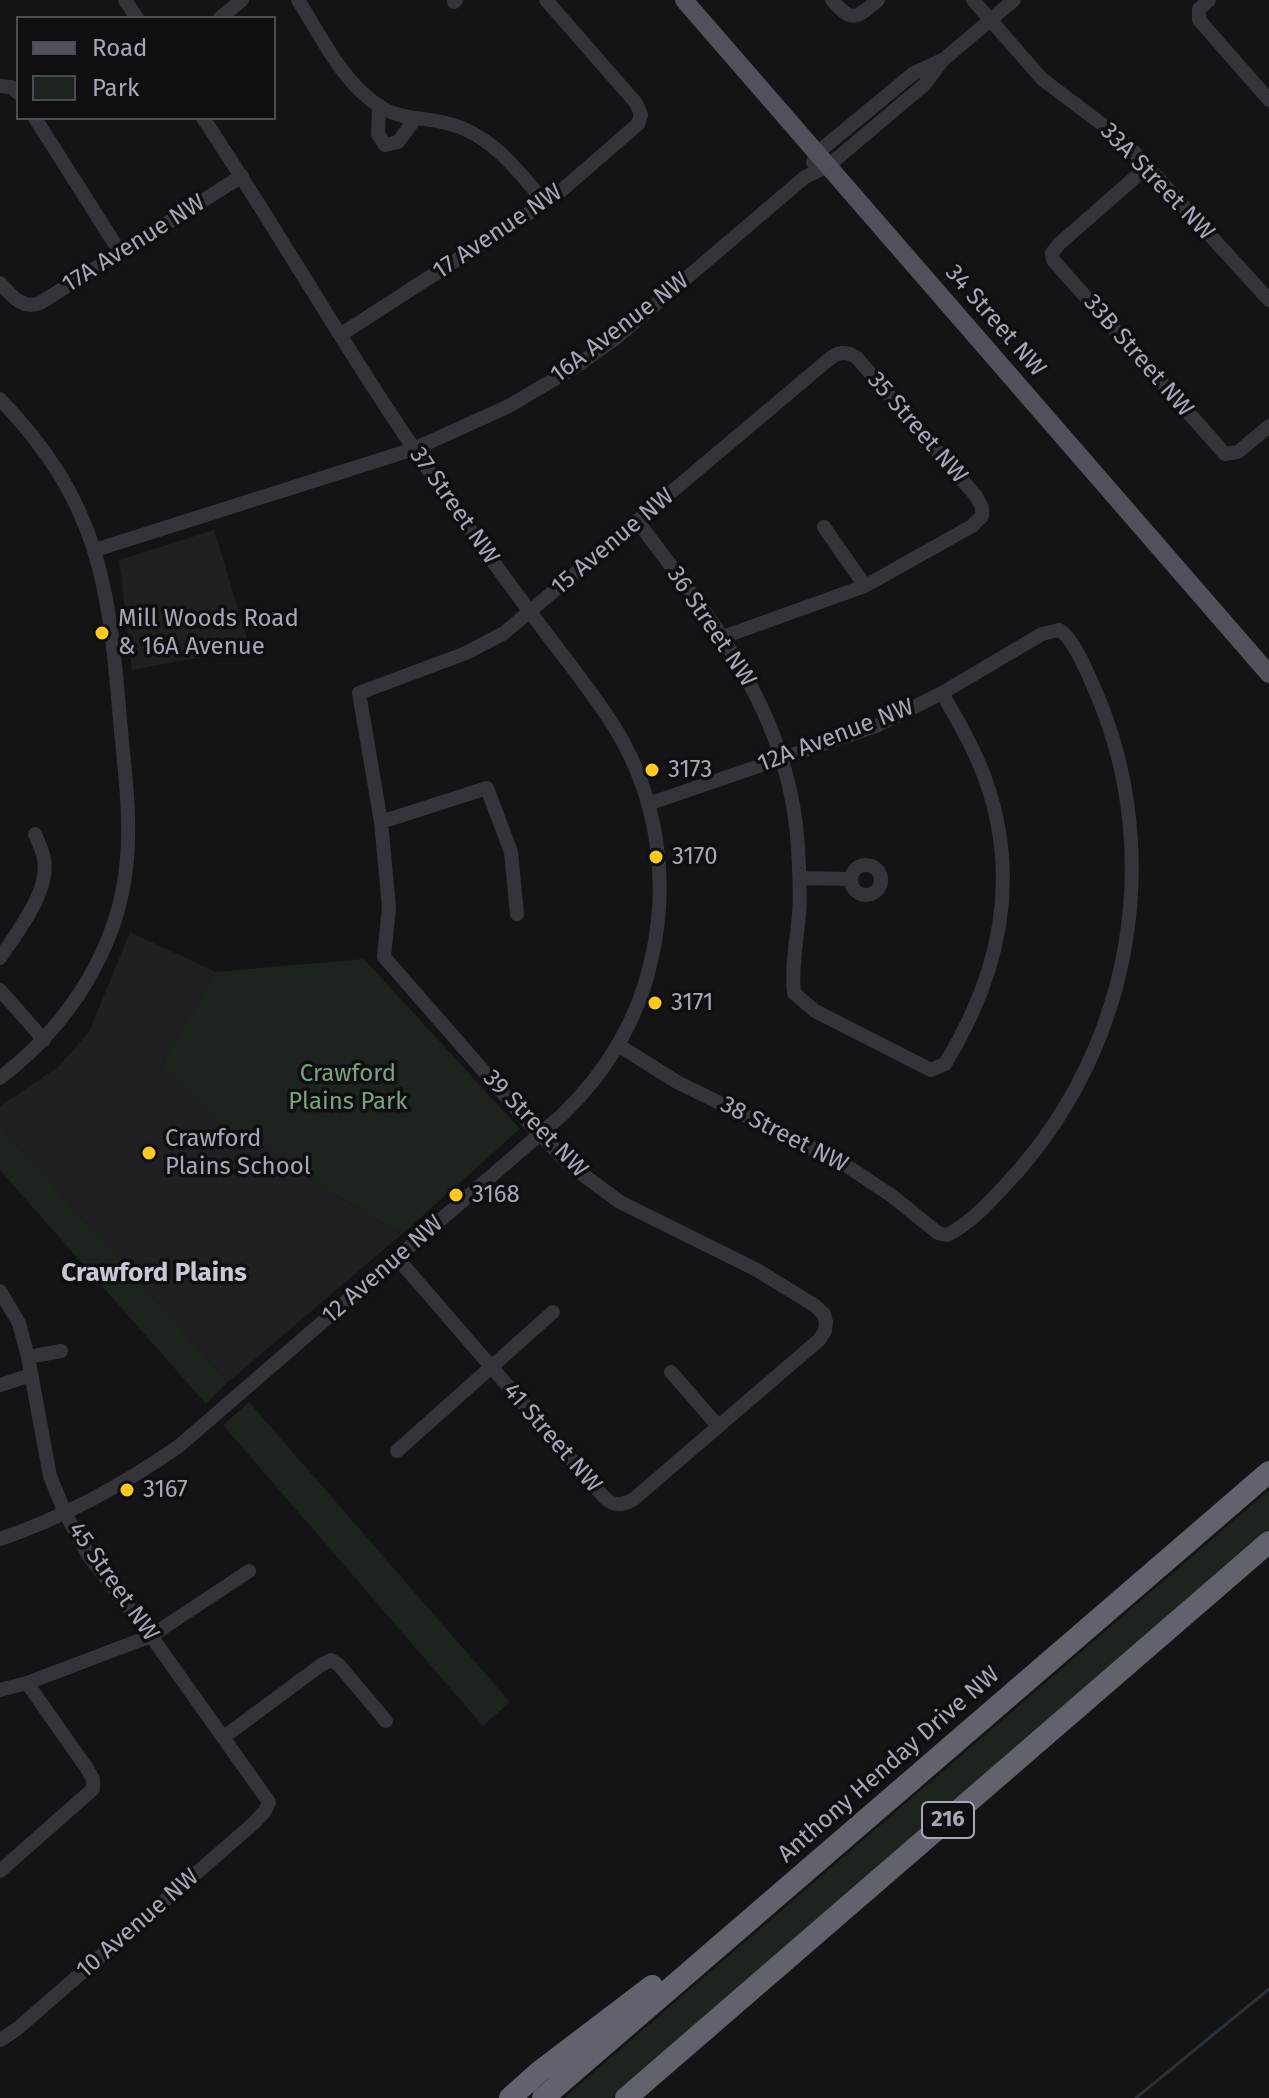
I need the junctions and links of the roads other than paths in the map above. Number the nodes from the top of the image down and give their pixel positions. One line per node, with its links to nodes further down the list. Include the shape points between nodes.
1 (242, 0): 10 (street)
2 (298, 0): 13 (street, via 354,85)
3 (546, 0): 20 (street, 17 Avenue NW, via 641,115 634,128)
4 (684, 0): 17 (main road, 34 Street NW)
5 (832, 0): 6 (street, via 852,17)
6 (878, 0)
7 (973, 0): 11 (street, 33A Street NW)
8 (1014, 0): 11 (street, 16A Avenue NW)
9 (1209, 0): 12 (street, via 1197,15 1202,24)
10 (222, 16)
11 (990, 20): 17 (street, 16A Avenue NW, via 943,60 914,73); 18 (street, 33A Street NW, via 1042,79 1111,131)
12 (1269, 100)
13 (379, 107): 14 (street); 14 (street, via 378,134 385,145 398,142)
14 (415, 119): 20 (street, via 477,134)
15 (36, 120): 21 (street)
16 (204, 120): 19 (street, 37 Street NW)
17 (822, 160): 30 (street, 16A Avenue NW, via 585,360 509,406); 37 (main road, 34 Street NW)
18 (1147, 167): 24 (street, 33A Street NW); 29 (street, 33B Street NW, via 1052,253 1053,260 1225,454 1238,452)
19 (242, 176): 21 (street, 17A Avenue NW); 26 (street, 37 Street NW)
20 (545, 203): 26 (street, 17 Avenue NW)
21 (120, 252): 23 (street, 17A Avenue NW, via 40,303 25,305)
22 (1269, 275): 24 (street)
23 (0, 283)
24 (1256, 286): 25 (street, 33A Street NW)
25 (1269, 300)
26 (340, 335): 30 (street, 37 Street NW)
27 (843, 352): 31 (street, 15 Avenue NW); 34 (street, 35 Street NW, via 857,358 976,496 983,511 976,524)
28 (2, 405): 33 (street, via 59,472)
29 (1269, 426)
30 (414, 449): 33 (street, 16A Avenue NW); 35 (street, 37 Street NW)
31 (638, 522): 35 (street, 15 Avenue NW); 36 (street, 36 Street NW)
32 (824, 527): 34 (street)
33 (95, 550): 50 (street, via 113,636 128,811 126,873 101,954 74,1002)
34 (865, 586): 36 (street)
35 (530, 612): 38 (street, 15 Avenue NW, via 479,647); 41 (street, 37 Street NW, via 616,729)
36 (723, 637): 40 (street, 36 Street NW, via 754,689)
37 (1269, 674)
38 (359, 693): 42 (street, 39 Street NW)
39 (942, 693): 40 (street, 12A Avenue NW, via 876,726); 44 (street, 36 Street NW, via 989,792 1002,885 999,930 984,988 945,1064 938,1069 922,1067 815,1011 794,993); 54 (street, 12A Avenue NW, via 1042,634 1059,630 1067,635 1092,684 1120,767 1132,856 1121,969 1091,1058 1039,1145 955,1231)
40 (781, 759): 41 (street, 12A Avenue NW); 44 (street, 36 Street NW, via 792,802)
41 (648, 804): 46 (street, 37 Street NW, via 660,866)
42 (381, 822): 47 (street, via 487,788 511,852); 53 (street, 39 Street NW, via 389,907 384,957)
43 (35, 834): 48 (street, via 44,872 34,908)
44 (800, 878): 45 (street)
45 (850, 879)
46 (660, 907): 51 (street, 12 Avenue NW, via 645,985)
47 (517, 914)
48 (0, 958)
49 (0, 990): 50 (street)
50 (44, 1040): 52 (street)
51 (618, 1045): 53 (street, 12 Avenue NW, via 577,1101); 54 (street, 38 Street NW, via 677,1082 844,1164)
52 (0, 1078)
53 (540, 1134): 55 (street, 12 Avenue NW); 64 (street, 39 Street NW, via 611,1197 785,1286 821,1311 827,1326 819,1340)
54 (943, 1235)
55 (398, 1259): 60 (street, 41 Street NW); 67 (street, 12 Avenue NW, via 179,1446)
56 (0, 1291): 59 (street, 45 Street NW, via 19,1323)
57 (553, 1312): 60 (street, 41 Street NW)
58 (61, 1351): 59 (street)
59 (28, 1357): 62 (street, 45 Street NW)
60 (491, 1367): 64 (street, 41 Street NW, via 616,1505 635,1498); 65 (street, 41 Street NW)
61 (671, 1372): 64 (street)
62 (31, 1375): 63 (street); 67 (street, 45 Street NW, via 50,1476)
63 (0, 1385)
64 (718, 1426)
65 (397, 1451)
66 (1269, 1472): 76 (highway, Anthony Henday Drive NW / 216)
67 (65, 1513): 68 (street, 12 Avenue NW); 71 (street, 45 Street NW, via 89,1556)
68 (0, 1539)
69 (1269, 1542): 79 (highway, 216)
70 (249, 1571): 71 (street)
71 (151, 1636): 72 (street); 75 (street, 45 Street NW)
72 (27, 1683): 73 (street); 78 (street, via 86,1767 93,1789)
73 (0, 1690)
74 (386, 1721): 75 (street, via 331,1660)
75 (224, 1737): 77 (street, 45 Street NW)
76 (929, 1766): 81 (highway); 82 (highway, Anthony Henday Drive NW / 216)
77 (269, 1802): 80 (street, 10 Avenue NW, via 254,1823)
78 (0, 1871)
79 (854, 1902): 83 (highway, 216); 84 (highway, via 827,1938)
80 (0, 2040)
81 (510, 2098)
82 (543, 2098)
83 (626, 2098)
84 (649, 2098)

